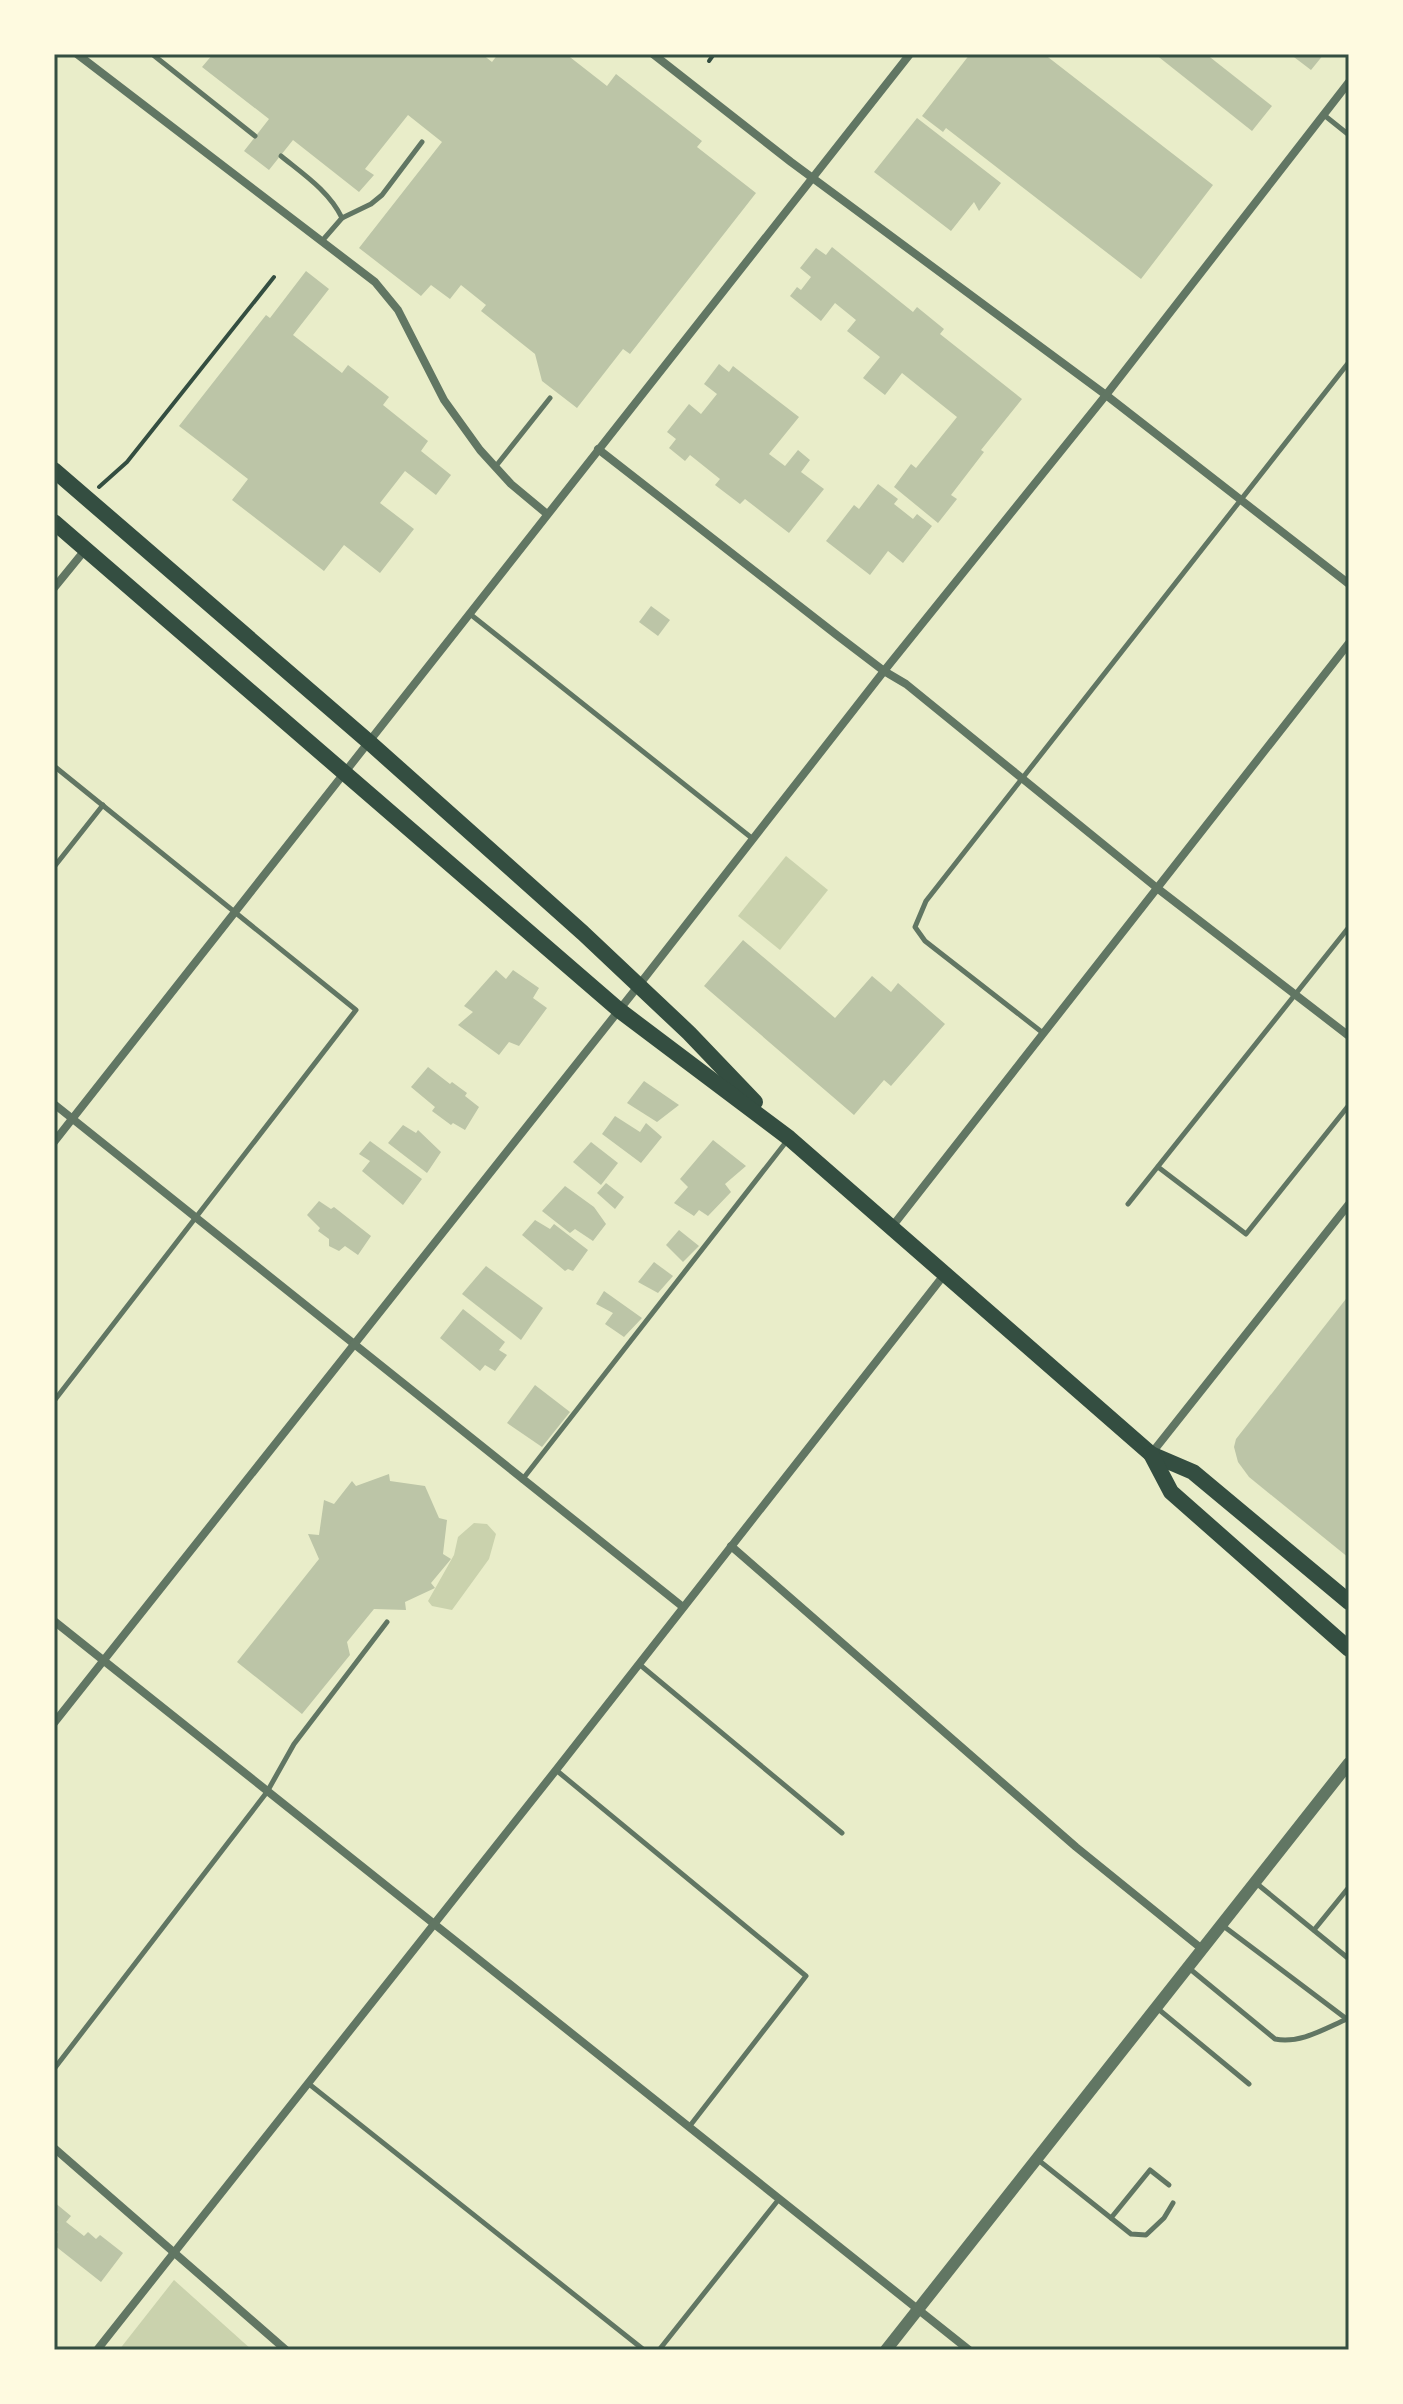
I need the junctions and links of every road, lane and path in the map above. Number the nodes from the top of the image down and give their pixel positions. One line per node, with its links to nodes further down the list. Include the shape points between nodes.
1 (77, 54): 15 (street)
2 (653, 54): 13 (street)
3 (714, 54): 6 (path)
4 (910, 54): 13 (street)
5 (154, 55): 10 (lane)
6 (709, 61)
7 (1349, 82): 8 (street)
8 (1323, 115): 9 (lane); 18 (street)
9 (1349, 135)
10 (255, 136)
11 (422, 142): 14 (lane, via 382,195)
12 (281, 156): 14 (lane, via 325,193)
13 (812, 177): 18 (street); 20 (street)
14 (342, 218): 15 (lane)
15 (322, 242): 21 (street, via 375,282 398,310 444,400)
16 (274, 277): 23 (path, via 127,462)
17 (1349, 362): 24 (lane)
18 (1106, 395): 24 (street); 32 (street)
19 (550, 398): 21 (lane)
20 (598, 449): 25 (street); 32 (street)
21 (495, 467): 25 (street)
22 (54, 470): 33 (main road)
23 (95, 490)
24 (1242, 501): 28 (street); 36 (lane)
25 (547, 514): 30 (street)
26 (54, 522): 27 (main road)
27 (85, 550): 29 (street); 35 (main road)
28 (1349, 584)
29 (54, 588)
30 (469, 613): 33 (street); 38 (lane)
31 (1349, 643): 40 (street)
32 (884, 671): 36 (street); 38 (street)
33 (369, 742): 35 (street); 43 (main road)
34 (54, 766): 37 (lane)
35 (345, 773): 41 (street); 45 (main road)
36 (1023, 778): 40 (street); 46 (lane, via 926,901 915,927 925,941)
37 (103, 805): 39 (lane); 41 (lane)
38 (753, 840): 43 (street)
39 (54, 867)
40 (1157, 888): 44 (street); 46 (street)
41 (235, 911): 50 (street); 56 (lane, via 356,1010)
42 (1349, 927): 44 (lane)
43 (639, 985): 45 (street); 51 (main road)
44 (1296, 994): 47 (street); 53 (lane)
45 (619, 1010): 51 (main road); 59 (street)
46 (1043, 1033): 57 (street)
47 (1349, 1036)
48 (54, 1104): 50 (street)
49 (1349, 1105): 53 (lane, via 1246,1234)
50 (73, 1118): 52 (street); 56 (street)
51 (789, 1138): 57 (main road); 62 (lane)
52 (54, 1142)
53 (1158, 1167): 54 (lane)
54 (1128, 1204)
55 (1349, 1204): 61 (street)
56 (197, 1218): 59 (street); 60 (lane)
57 (891, 1228): 58 (main road)
58 (944, 1275): 61 (main road); 63 (street)
59 (353, 1345): 62 (street); 69 (street)
60 (54, 1401)
61 (1151, 1454): 64 (main road, via 1193,1472); 68 (main road, via 1171,1492)
62 (522, 1480): 65 (street)
63 (731, 1546): 65 (street); 81 (street, via 1076,1847)
64 (1349, 1602)
65 (683, 1607): 70 (street)
66 (54, 1621): 69 (street)
67 (387, 1622): 74 (lane, via 294,1744)
68 (1349, 1649)
69 (103, 1661): 71 (street); 74 (street)
70 (639, 1663): 73 (street); 75 (lane)
71 (54, 1723)
72 (1349, 1763): 76 (street)
73 (556, 1770): 78 (street); 89 (lane, via 806,1976)
74 (267, 1792): 78 (street); 86 (lane)
75 (842, 1833)
76 (1255, 1882): 79 (street); 80 (lane)
77 (1349, 1887): 80 (lane)
78 (435, 1923): 87 (street); 89 (street)
79 (1222, 1925): 81 (street); 85 (lane)
80 (1314, 1930): 82 (lane)
81 (1202, 1949): 83 (street)
82 (1348, 1956)
83 (1188, 1967): 84 (street); 85 (lane, via 1275,2039 1288,2042)
84 (1156, 2008): 88 (lane); 91 (street)
85 (1348, 2020)
86 (54, 2069)
87 (308, 2083): 96 (street); 100 (lane)
88 (1249, 2084)
89 (689, 2127): 93 (street)
90 (54, 2148): 96 (street)
91 (1036, 2158): 95 (lane); 97 (street)
92 (1169, 2185): 95 (lane, via 1150,2170)
93 (779, 2199): 97 (street); 101 (lane)
94 (1173, 2203): 95 (lane, via 1146,2235 1131,2234)
95 (1111, 2218)
96 (174, 2253): 98 (street); 99 (street)
97 (918, 2310): 102 (street); 103 (street)
98 (97, 2350)
99 (286, 2350)
100 (644, 2350)
101 (659, 2350)
102 (886, 2350)
103 (969, 2350)

